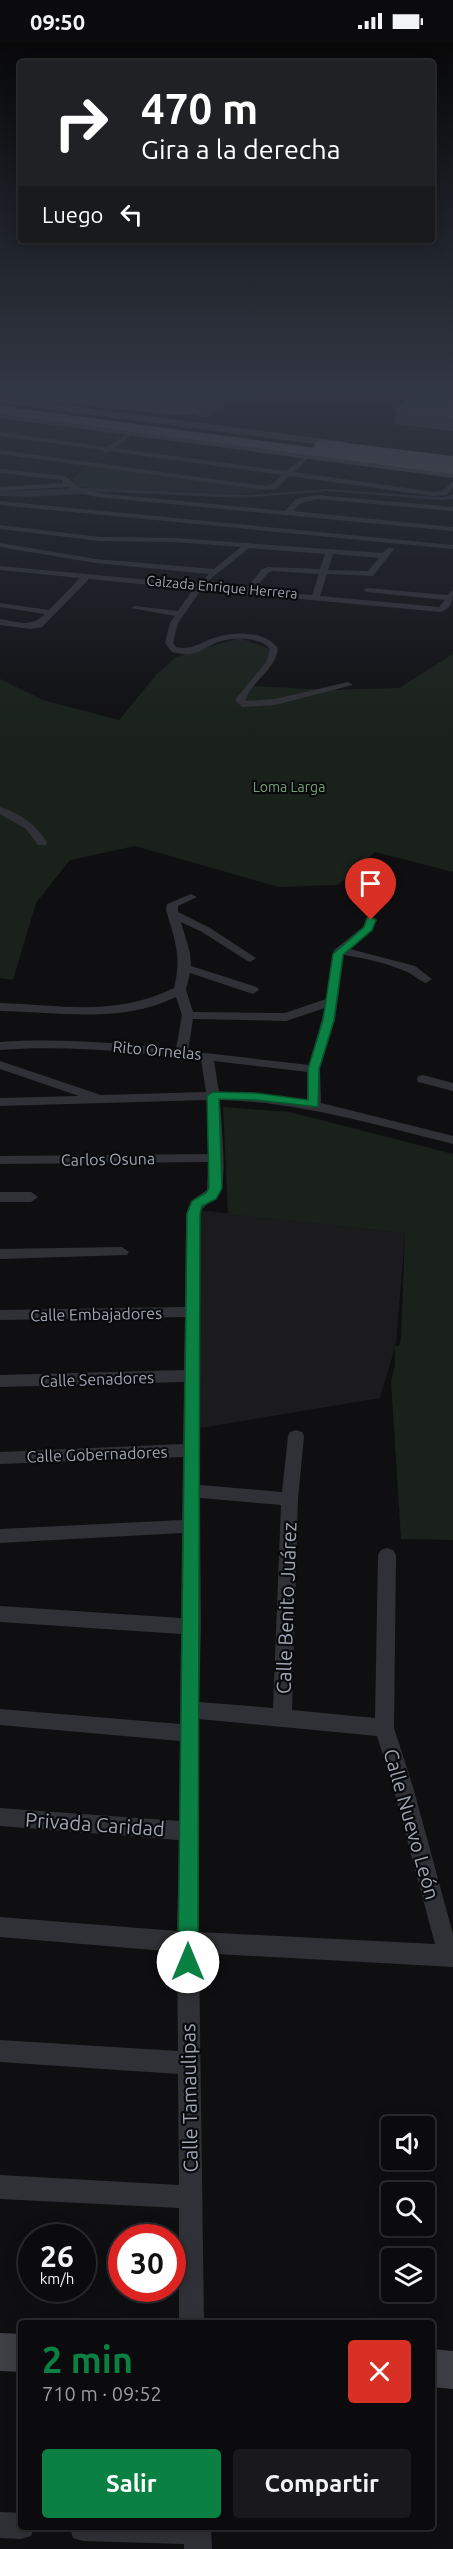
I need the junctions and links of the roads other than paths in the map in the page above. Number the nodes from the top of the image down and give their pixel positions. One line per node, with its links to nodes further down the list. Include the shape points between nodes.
1 (14, 505): 8 (street)
2 (205, 505): 5 (street)
3 (295, 505): 7 (street)
4 (408, 505): 6 (street)
5 (248, 509): 7 (street); 10 (street)
6 (453, 509)
7 (287, 513): 12 (street)
8 (191, 522): 10 (street); 14 (street)
9 (0, 527): 11 (street)
10 (235, 527): 15 (street)
11 (18, 528): 13 (street, via 100,539); 16 (street)
12 (453, 529)
13 (164, 540): 14 (street); 19 (street)
14 (176, 540): 17 (street)
15 (395, 542): 18 (street); 21 (street)
16 (0, 544): 23 (street)
17 (247, 546): 20 (street); 25 (street)
18 (453, 547)
19 (159, 548)
20 (330, 551): 21 (street); 26 (street)
21 (386, 556): 26 (street, via 370,574)
22 (153, 557): 23 (street)
23 (147, 566): 25 (street); 28 (street)
24 (0, 567): 27 (street, Calzada Enrique Herrera); 28 (street, Calzada Enrique Herrera)
25 (216, 572): 29 (street)
26 (324, 573): 30 (street, via 271,569); 33 (street)
27 (86, 577): 28 (street, Calzada Enrique Herrera); 37 (street)
28 (132, 580): 29 (street, Calzada Enrique Herrera)
29 (199, 587): 30 (street, Calzada Enrique Herrera); 36 (street, Calzada Enrique Herrera); 38 (street)
30 (249, 590): 33 (street, Calzada Enrique Herrera)
31 (367, 590): 32 (street)
32 (452, 594): 36 (street)
33 (316, 596): 36 (street, Calzada Enrique Herrera)
34 (0, 605): 37 (street)
35 (135, 608): 38 (street)
36 (442, 609)
37 (51, 613): 39 (street, via 37,626)
38 (179, 614): 40 (street, via 171,630 170,646 188,652 234,636 258,638 271,644 275,653 243,692 242,704 275,702)
39 (0, 622)
40 (348, 685)
41 (0, 810): 42 (street, via 37,833)
42 (42, 843)
43 (191, 897): 44 (street, via 173,904)
44 (175, 915): 47 (street); 48 (street)
45 (371, 920): 46 (street, via 368,928)
46 (340, 950): 49 (street, via 402,966); 52 (street)
47 (250, 958)
48 (185, 968): 50 (street); 51 (street)
49 (426, 979)
50 (180, 990): 53 (street, via 162,1001 114,1013); 54 (street)
51 (254, 990)
52 (329, 1002): 54 (street, via 286,1017); 59 (street, via 329,1020)
53 (0, 1007)
54 (188, 1015): 56 (street)
55 (0, 1046): 56 (street, Rito Ornelas, via 103,1045)
56 (181, 1054): 57 (street, Rito Ornelas)
57 (207, 1055): 59 (street, Rito Ornelas); 62 (street, Calle Tamaulipas)
58 (0, 1065): 63 (street)
59 (314, 1069): 65 (street)
60 (423, 1079): 61 (street)
61 (453, 1087)
62 (213, 1096): 63 (street); 65 (street); 67 (street, Calle Tamaulipas)
63 (104, 1100): 64 (street)
64 (0, 1102)
65 (314, 1104): 66 (street)
66 (453, 1140)
67 (216, 1158): 68 (street, Carlos Osuna); 73 (street, Calle Tamaulipas, via 214,1192 196,1204 194,1210)
68 (0, 1160)
69 (0, 1197): 70 (street)
70 (31, 1197)
71 (122, 1252): 72 (street)
72 (0, 1254)
73 (193, 1312): 74 (street, Calle Embajadores); 75 (street, Calle Tamaulipas)
74 (0, 1315)
75 (193, 1376): 76 (street, Calle Senadores); 78 (street, Calle Tamaulipas)
76 (0, 1381)
77 (296, 1436): 81 (street, Calle Benito Juárez)
78 (193, 1450): 79 (street, Calle Gobernadores); 80 (street, Calle Tamaulipas)
79 (0, 1458)
80 (192, 1491): 81 (street); 82 (street, Calle Tamaulipas)
81 (291, 1499): 89 (street, Calle Benito Juárez)
82 (192, 1526): 83 (street); 86 (street, Calle Tamaulipas)
83 (0, 1536)
84 (387, 1555): 90 (street, Calle Nuevo León)
85 (0, 1614): 86 (street)
86 (192, 1627): 87 (street, Calle Tamaulipas)
87 (190, 1710): 89 (street); 91 (street, Calle Tamaulipas)
88 (0, 1717): 91 (street)
89 (282, 1717): 90 (street)
90 (384, 1728): 96 (street, Calle Nuevo León)
91 (190, 1733): 93 (street, Calle Tamaulipas)
92 (0, 1817): 93 (street, Privada Caridad)
93 (189, 1831): 95 (street, Calle Tamaulipas)
94 (0, 1928): 95 (street)
95 (188, 1942): 96 (street); 98 (street, Calle Tamaulipas)
96 (451, 1955)
97 (0, 2051): 98 (street)
98 (188, 2063): 100 (street, Calle Tamaulipas)
99 (0, 2187): 100 (street)
100 (190, 2197): 101 (street, Calle Tamaulipas)
101 (192, 2320)
102 (0, 2352): 103 (street)
103 (18, 2353)
104 (435, 2368): 105 (street)
105 (453, 2370)
106 (0, 2525): 107 (street)
107 (18, 2526)
108 (112, 2530): 109 (street)
109 (198, 2536)

